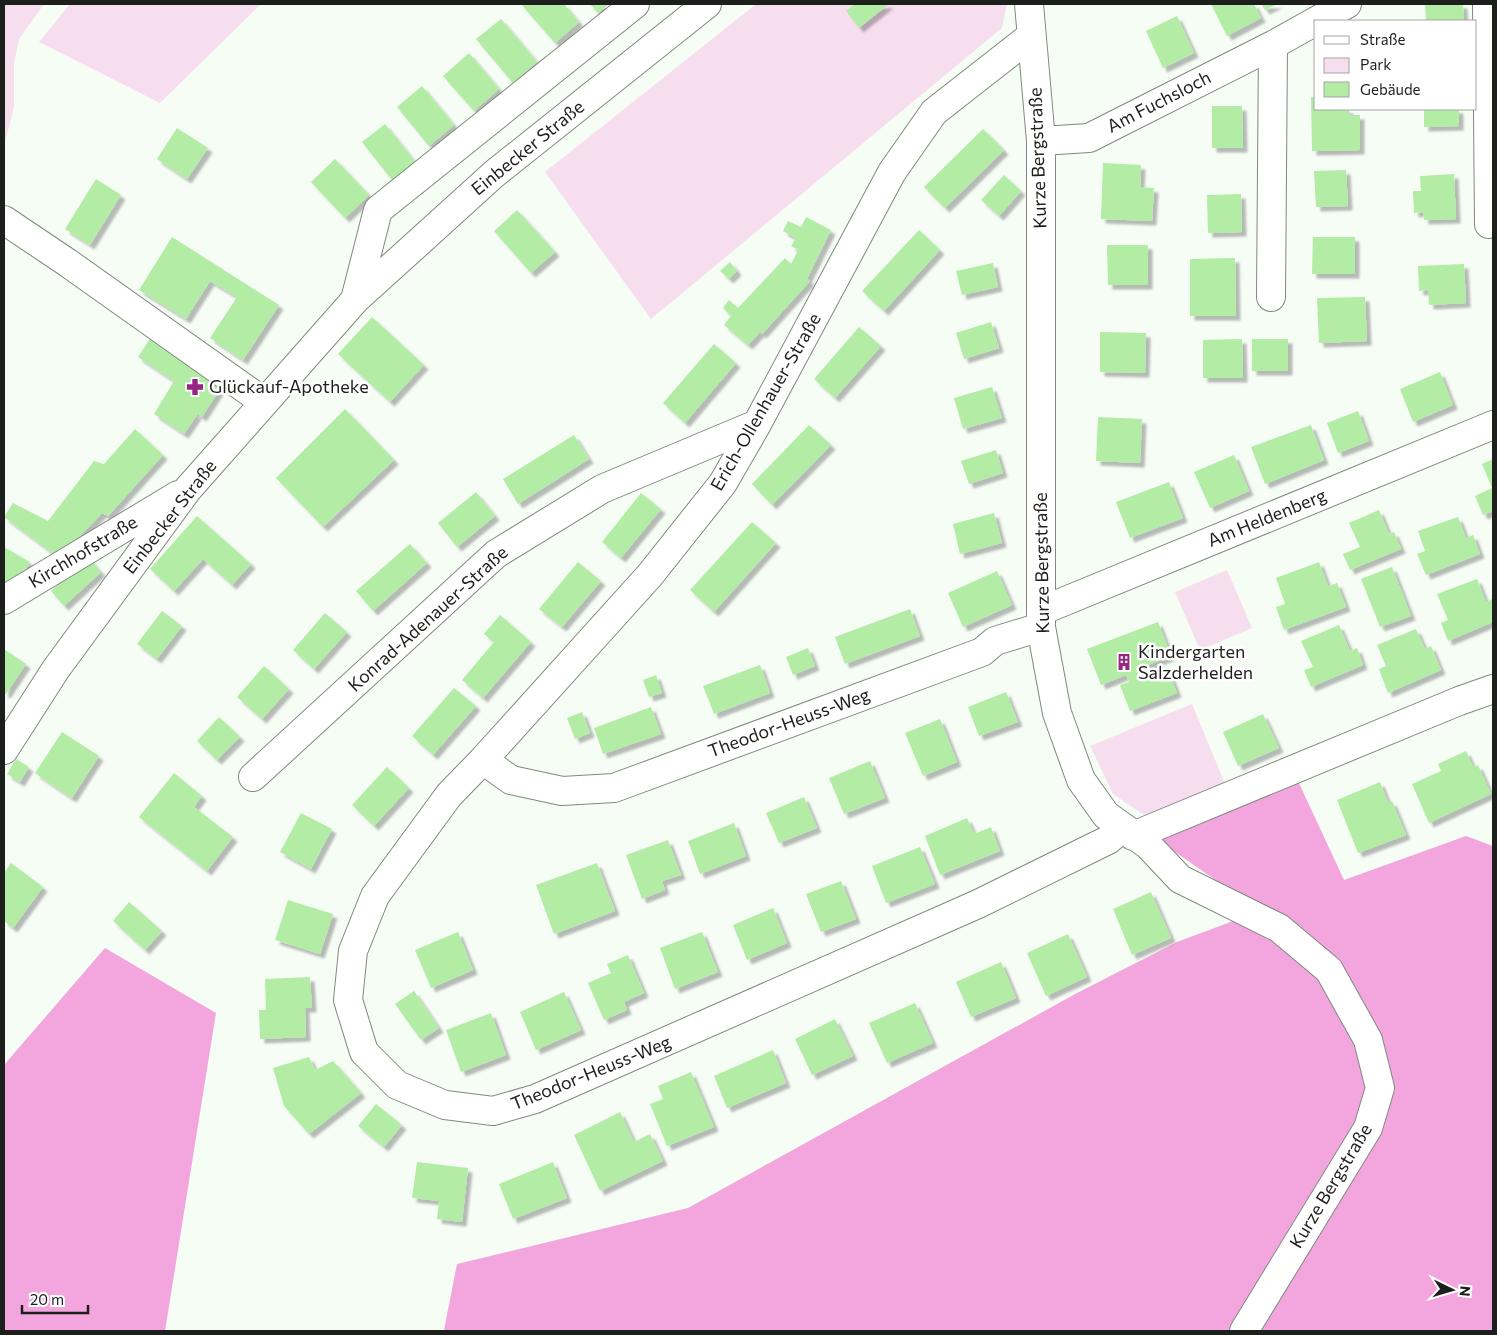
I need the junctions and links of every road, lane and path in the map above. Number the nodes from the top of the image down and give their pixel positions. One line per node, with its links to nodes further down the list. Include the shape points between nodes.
1 (635, 4): 14 (street, Einbecker Straße, via 378,210)
2 (707, 4): 14 (street, Einbecker Straße, via 494,174)
3 (1029, 4): 8 (street, Kurze Bergstraße)
4 (1347, 4): 6 (street, Am Fuchsloch)
5 (1487, 4): 12 (street)
6 (1318, 20)
7 (1314, 22): 9 (street, Am Fuchsloch)
8 (1031, 36): 10 (street, Kurze Bergstraße); 16 (street, Erich-Ollenhauer-Straße, via 934,112 892,172)
9 (1273, 45): 10 (street, Am Fuchsloch, via 1089,138); 13 (street)
10 (1041, 141): 20 (street, Kurze Bergstraße)
11 (4, 220): 15 (street)
12 (1490, 224)
13 (1271, 297)
14 (355, 300): 15 (street, Einbecker Straße)
15 (264, 402): 18 (street, Einbecker Straße)
16 (757, 424): 23 (street, Erich-Ollenhauer-Straße, via 723,483 650,575); 24 (street, Konrad-Adenauer-Straße, via 602,489 496,554)
17 (1493, 425): 20 (street, Am Heldenberg)
18 (188, 489): 19 (street, Kirchhofstraße); 22 (street, Einbecker Straße, via 56,669)
19 (4, 600)
20 (1041, 619): 23 (street, Theodor-Heuss-Weg, via 995,641 982,652 614,788 562,791 512,780); 25 (street, Kurze Bergstraße, via 1057,713 1081,780 1106,815)
21 (1493, 689): 25 (street)
22 (4, 750)
23 (483, 760): 25 (street, Theodor-Heuss-Weg, via 449,795 375,896 353,951 348,1000 364,1052 396,1085 446,1105 493,1111 535,1100 978,904)
24 (253, 777)
25 (1128, 832): 26 (street, Kurze Bergstraße, via 1148,845 1180,878 1279,928 1329,970 1368,1040 1380,1088 1368,1128)
26 (1244, 1331)

